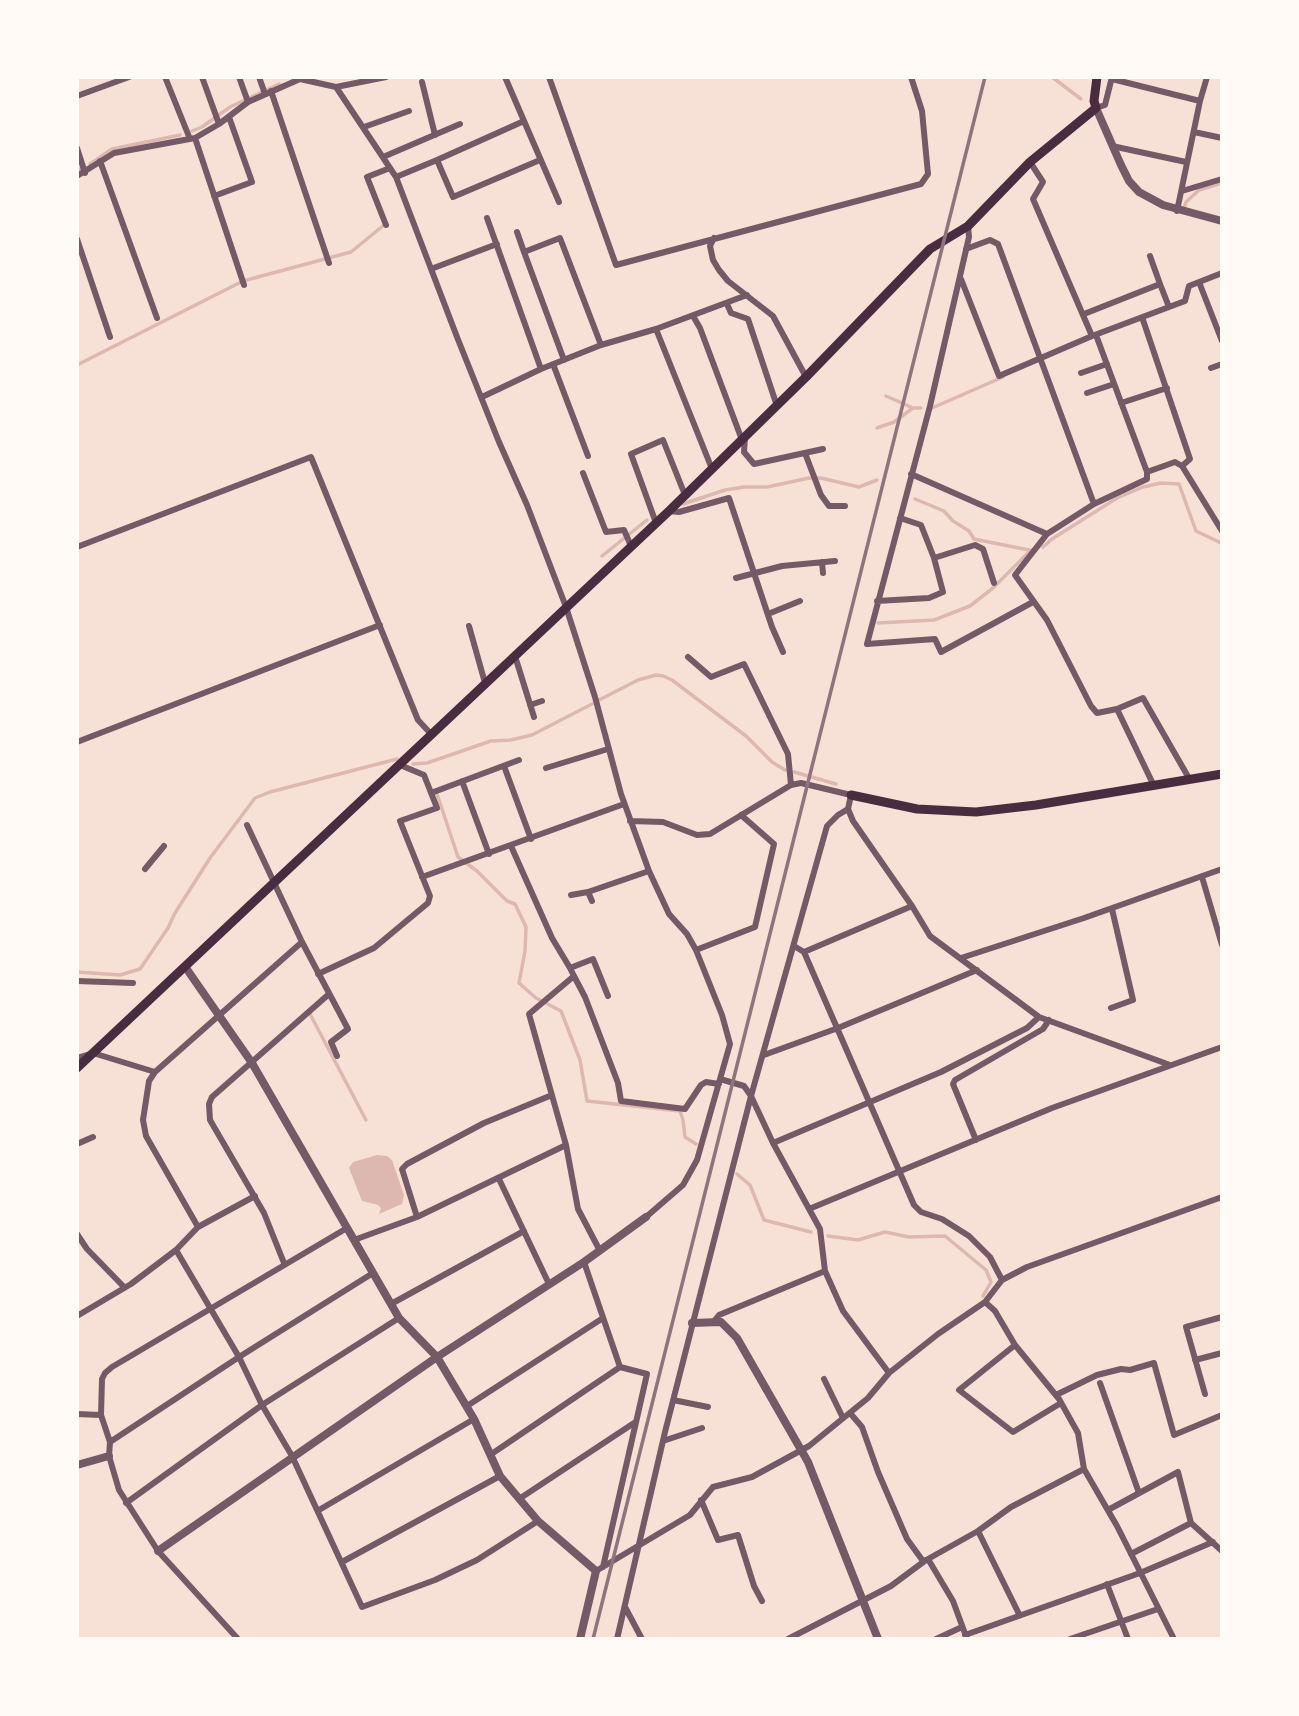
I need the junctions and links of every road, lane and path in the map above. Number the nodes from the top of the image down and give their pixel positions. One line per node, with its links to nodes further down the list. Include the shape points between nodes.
1 (129, 77): 17 (street)
2 (165, 77): 30 (street)
3 (202, 77): 24 (street)
4 (239, 77): 18 (street)
5 (259, 77): 16 (street)
6 (386, 77): 15 (street)
7 (505, 77): 23 (street)
8 (549, 77): 53 (street, via 616,265)
9 (911, 77): 53 (street, via 922,111 928,174 921,184)
10 (1097, 77): 20 (main road)
11 (1207, 77): 19 (street)
12 (299, 78): 15 (street); 16 (street)
13 (1112, 78): 19 (street); 20 (street, via 1105,105)
14 (422, 82): 28 (street)
15 (336, 87): 26 (street)
16 (268, 93): 18 (street); 60 (street)
17 (77, 96)
18 (248, 102): 22 (street)
19 (1200, 102): 27 (street)
20 (1096, 108): 31 (street); 37 (main road)
21 (409, 111): 26 (street)
22 (229, 117): 24 (street); 45 (street, via 253,182)
23 (524, 121): 34 (street); 35 (street)
24 (219, 124): 30 (street)
25 (460, 124): 28 (street)
26 (363, 127): 33 (street)
27 (1194, 132): 29 (street); 38 (street)
28 (435, 135): 33 (street)
29 (1222, 138)
30 (192, 139): 36 (street, via 114,153); 45 (street)
31 (1112, 146): 38 (street); 47 (street, via 1139,192)
32 (77, 148): 40 (street)
33 (383, 157): 39 (street)
34 (437, 160): 35 (street, via 453,197); 42 (street)
35 (541, 160): 46 (street)
36 (100, 161): 40 (street); 73 (street)
37 (1030, 162): 51 (main road); 70 (street, via 1042,182 1033,199)
38 (1186, 162): 44 (street)
39 (390, 168): 42 (street); 50 (street, via 367,177)
40 (85, 173): 41 (street)
41 (77, 176)
42 (396, 177): 61 (street)
43 (1222, 179): 44 (street)
44 (1182, 191): 47 (street)
45 (214, 196): 66 (street)
46 (559, 202)
47 (1177, 210): 49 (street)
48 (487, 218): 55 (street)
49 (1222, 221)
50 (386, 225)
51 (968, 226): 56 (street); 88 (main road, via 930,249)
52 (516, 232): 57 (street)
53 (714, 238): 59 (street, via 709,246)
54 (77, 239): 77 (street)
55 (497, 244): 61 (street); 86 (street)
56 (966, 249): 63 (street); 80 (street, via 990,240 998,244)
57 (524, 252): 79 (street, via 560,238); 81 (street)
58 (1150, 256): 65 (street)
59 (713, 260): 67 (street, via 728,281); 76 (street, via 730,281 775,314)
60 (329, 263)
61 (431, 269): 92 (street)
62 (1222, 273): 64 (street)
63 (960, 277): 80 (street, via 999,376); 103 (street)
64 (1199, 282): 69 (street, via 1189,286 1185,301); 78 (street)
65 (1160, 284): 69 (street); 70 (street)
66 (244, 285)
67 (747, 295): 68 (street); 76 (street, via 773,316)
68 (727, 304): 71 (street); 94 (street, via 731,313 748,319)
69 (1169, 307): 72 (street)
70 (1084, 314): 75 (street)
71 (693, 316): 74 (street); 95 (street)
72 (1142, 317): 75 (street); 90 (street)
73 (157, 318)
74 (656, 330): 79 (street); 100 (street)
75 (1094, 335): 80 (street); 82 (street)
76 (786, 336): 88 (street)
77 (110, 337)
78 (1222, 341)
79 (601, 345): 81 (street)
80 (1041, 357): 105 (street)
81 (564, 360): 83 (street)
82 (1107, 363): 87 (street); 89 (street)
83 (553, 364): 86 (street); 98 (street)
84 (1222, 364): 85 (street)
85 (1211, 368)
86 (541, 369): 92 (street)
87 (1081, 373)
88 (806, 377): 94 (main road)
89 (1114, 384): 91 (street); 93 (street)
90 (1167, 387): 93 (street); 99 (street, via 1190,459)
91 (1087, 393)
92 (482, 397): 124 (street)
93 (1121, 403): 101 (street)
94 (777, 406): 95 (main road)
95 (743, 438): 97 (street, via 744,452 754,464); 100 (main road)
96 (823, 449): 97 (street)
97 (806, 453): 106 (street, via 829,506)
98 (588, 456)
99 (1182, 466): 101 (street, via 1175,462); 110 (street)
100 (712, 469): 104 (main road)
101 (1147, 472): 105 (street, via 1147,479)
102 (583, 473): 112 (street, via 606,532 624,530)
103 (911, 474): 108 (street); 111 (street)
104 (685, 495): 107 (main road); 109 (street, via 663,440 631,454)
105 (1094, 504): 111 (street)
106 (845, 506)
107 (669, 511): 109 (main road); 118 (street, via 729,498)
108 (900, 518): 114 (street, via 921,525); 122 (street)
109 (656, 523): 112 (main road)
110 (1222, 531)
111 (1047, 534): 123 (street, via 1015,575)
112 (631, 546): 124 (main road)
113 (77, 547): 126 (street, via 311,457)
114 (934, 558): 120 (street, via 975,545 983,549); 122 (street, via 943,592 929,598)
115 (835, 561): 116 (street)
116 (822, 562): 117 (street); 118 (street)
117 (824, 573)
118 (754, 574): 119 (street); 125 (street)
119 (736, 578)
120 (994, 583)
121 (800, 601): 125 (street)
122 (877, 601): 123 (street, via 867,644 935,639 941,652)
123 (1033, 602): 134 (street, via 1091,706 1097,713)
124 (566, 607): 129 (main road); 138 (street)
125 (768, 614): 128 (street)
126 (380, 625): 136 (street, via 418,720); 137 (street)
127 (469, 626): 131 (street)
128 (783, 652)
129 (514, 656): 131 (main road); 133 (street)
130 (688, 657): 146 (street, via 711,677 744,664 788,754)
131 (485, 683): 136 (main road)
132 (542, 701): 133 (street)
133 (530, 705): 135 (street)
134 (1117, 709): 144 (street, via 1143,698); 147 (street)
135 (534, 717)
136 (431, 734): 140 (main road)
137 (77, 742)
138 (608, 749): 142 (street); 150 (street)
139 (519, 760): 141 (street)
140 (400, 765): 148 (street, via 424,775); 164 (main road)
141 (504, 766): 145 (street); 155 (street)
142 (546, 768)
143 (1222, 774): 144 (main road)
144 (1190, 780): 147 (main road)
145 (462, 781): 148 (street); 158 (street)
146 (791, 785): 149 (street); 152 (street)
147 (1154, 786): 149 (main road, via 975,812 917,809)
148 (431, 793): 162 (street, via 437,808 400,821)
149 (851, 795): 151 (street)
150 (624, 804): 153 (street); 155 (street)
151 (848, 809): 168 (street); 172 (street, via 827,826)
152 (741, 815): 153 (street, via 710,834 696,835 663,822); 173 (street, via 774,844 755,927)
153 (630, 821): 161 (street)
154 (247, 825): 164 (street)
155 (531, 839): 156 (street)
156 (511, 846): 158 (street); 177 (street)
157 (172, 853): 159 (street, via 163,845)
158 (489, 853): 162 (street)
159 (145, 869)
160 (1222, 869): 163 (street)
161 (649, 871): 165 (street); 173 (street, via 669,914)
162 (422, 877): 179 (street, via 430,896 428,903 374,948)
163 (1202, 877): 169 (street); 171 (street)
164 (274, 883): 170 (street); 176 (main road)
165 (588, 892): 166 (street); 167 (street)
166 (571, 895)
167 (592, 901)
168 (912, 906): 174 (street); 175 (street, via 930,936)
169 (1112, 909): 175 (street); 185 (street, via 1133,1000)
170 (302, 942): 179 (street); 186 (street)
171 (1222, 944)
172 (794, 946): 174 (street); 192 (street)
173 (696, 950): 199 (street, via 730,1044)
174 (804, 952): 189 (street)
175 (961, 958): 178 (street)
176 (186, 968): 186 (street); 191 (main road)
177 (570, 968): 180 (street); 184 (street, via 593,959)
178 (977, 970): 187 (street); 189 (street)
179 (318, 974): 183 (street)
180 (574, 975): 199 (street, via 621,1101 685,1109 701,1085); 200 (street, via 529,1014)
181 (77, 981): 182 (street)
182 (133, 983)
183 (329, 994): 193 (street, via 348,1029 331,1042); 195 (street)
184 (608, 996)
185 (1111, 1008)
186 (218, 1017): 195 (street); 198 (street)
187 (1039, 1017): 188 (street); 202 (street, via 1027,1028 941,1072)
188 (1049, 1020): 196 (street); 204 (street, via 1043,1029 953,1084)
189 (838, 1028): 192 (street); 202 (street)
190 (1222, 1046): 196 (street)
191 (93, 1053): 194 (street); 197 (main road); 198 (street)
192 (764, 1055): 201 (street)
193 (337, 1056)
194 (77, 1058)
195 (252, 1063): 210 (street, via 212,1097 208,1111); 216 (street)
196 (1170, 1065): 204 (street)
197 (77, 1068)
198 (155, 1072): 215 (street, via 146,1091 146,1136)
199 (719, 1082): 201 (street, via 744,1086); 214 (street, via 688,1177)
200 (552, 1095): 207 (street); 213 (street, via 484,1123 402,1169)
201 (751, 1096): 205 (street); 237 (street)
202 (870, 1101): 205 (street); 208 (street)
203 (93, 1137): 206 (street)
204 (976, 1140): 208 (street)
205 (773, 1143): 212 (street)
206 (77, 1144)
207 (566, 1145): 209 (street); 220 (street, via 578,1209)
208 (898, 1170): 212 (street); 226 (street, via 914,1205 969,1236 990,1257)
209 (499, 1179): 213 (street); 217 (street)
210 (255, 1196): 215 (street); 223 (street)
211 (1222, 1197): 226 (street)
212 (809, 1209): 224 (street, via 820,1229)
213 (417, 1217): 219 (street)
214 (646, 1217): 220 (street)
215 (198, 1227): 221 (street)
216 (347, 1228): 219 (street); 223 (street)
217 (524, 1231): 227 (street); 230 (street)
218 (77, 1234): 228 (street)
219 (354, 1240): 225 (street)
220 (600, 1249): 222 (street)
221 (176, 1250): 228 (street); 231 (street)
222 (584, 1262): 227 (street); 235 (street)
223 (284, 1263): 231 (street)
224 (825, 1271): 236 (street); 244 (street, via 843,1311)
225 (373, 1273): 230 (street); 240 (street)
226 (1002, 1280): 229 (street)
227 (549, 1284): 241 (street)
228 (124, 1287): 232 (street)
229 (985, 1302): 238 (street); 244 (street)
230 (391, 1304): 234 (street)
231 (210, 1308): 240 (street); 255 (street, via 105,1373)
232 (77, 1316)
233 (1222, 1317): 242 (street, via 1186,1327)
234 (400, 1318): 241 (street); 251 (street)
235 (603, 1318): 243 (street); 252 (street)
236 (715, 1320): 237 (street); 263 (street, via 728,1326 737,1338)
237 (692, 1323): 249 (street)
238 (1015, 1345): 248 (street); 250 (street, via 959,1390 1013,1432)
239 (1222, 1353): 242 (street)
240 (239, 1357): 251 (street); 262 (street)
241 (437, 1357): 252 (street); 265 (street)
242 (1195, 1360): 247 (street)
243 (620, 1367): 259 (street, via 647,1374); 264 (street)
244 (890, 1373): 256 (street)
245 (824, 1379): 256 (street)
246 (1100, 1383): 270 (street)
247 (1205, 1394)
248 (1056, 1395): 250 (street); 257 (street, via 1097,1375 1154,1363 1174,1435)
249 (673, 1400): 253 (street); 261 (street)
250 (1061, 1403): 268 (street, via 1078,1433)
251 (262, 1405): 265 (street); 273 (street)
252 (467, 1406): 258 (street)
253 (708, 1407)
254 (77, 1415): 255 (street)
255 (101, 1415): 262 (street)
256 (847, 1415): 263 (street); 284 (street, via 862,1427 907,1539)
257 (1222, 1415)
258 (474, 1419): 264 (street); 274 (street)
259 (634, 1423): 271 (street); 286 (street)
260 (702, 1428): 261 (street)
261 (663, 1441): 280 (street)
262 (110, 1442): 266 (street)
263 (801, 1450): 272 (street, via 752,1477 713,1487); 290 (street)
264 (490, 1455): 269 (street)
265 (292, 1456): 274 (street); 281 (street)
266 (109, 1457): 267 (street); 273 (street)
267 (77, 1465)
268 (1084, 1469): 275 (street); 278 (street, via 1011,1507)
269 (500, 1476): 271 (street); 285 (street)
270 (1139, 1493): 275 (street); 277 (street, via 1178,1472)
271 (519, 1499): 276 (street)
272 (701, 1500): 280 (street, via 690,1515); 289 (street, via 718,1540 738,1535)
273 (126, 1503): 281 (street)
274 (319, 1510): 285 (street)
275 (1108, 1510): 283 (street)
276 (538, 1521): 285 (street, via 477,1560 362,1607); 286 (street)
277 (1191, 1523): 279 (street); 283 (street)
278 (978, 1531): 284 (street); 293 (street)
279 (1213, 1542): 282 (street); 287 (street)
280 (639, 1546): 286 (street); 291 (street)
281 (158, 1551): 296 (street)
282 (1222, 1551)
283 (1131, 1554): 287 (street)
284 (925, 1560): 290 (street); 295 (street, via 953,1601)
285 (342, 1562)
286 (599, 1569): 297 (street)
287 (1140, 1573): 288 (street); 292 (street)
288 (1107, 1584): 293 (street); 294 (street)
289 (762, 1601)
290 (863, 1601): 300 (street); 301 (street)
291 (625, 1607): 298 (street); 299 (street)
292 (1158, 1609): 294 (street); 305 (street)
293 (1019, 1614): 295 (street)
294 (1123, 1621): 303 (street); 304 (street)
295 (965, 1634): 302 (street)
296 (238, 1639)
297 (580, 1639)
298 (617, 1639)
299 (642, 1639)
300 (788, 1639)
301 (878, 1639)
302 (936, 1639)
303 (1070, 1639)
304 (1128, 1639)
305 (1174, 1639)

